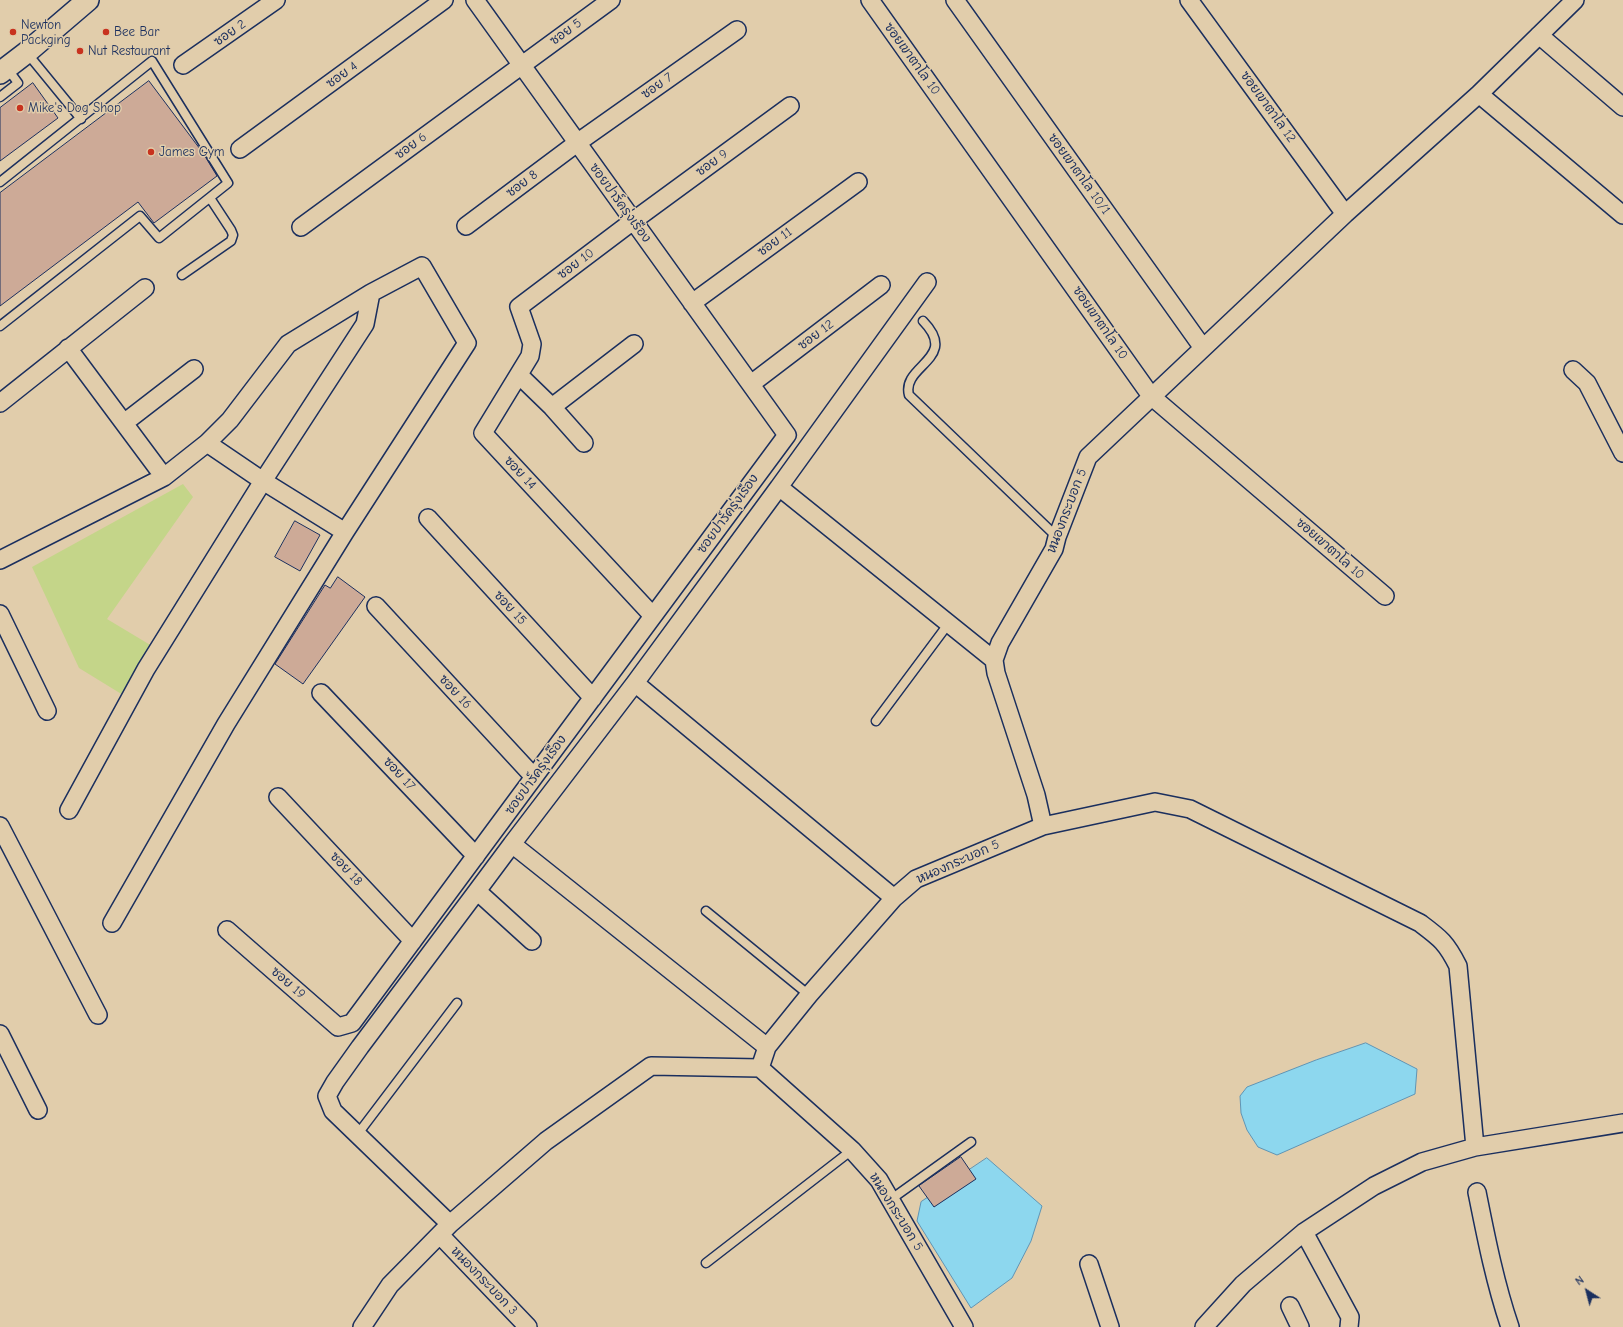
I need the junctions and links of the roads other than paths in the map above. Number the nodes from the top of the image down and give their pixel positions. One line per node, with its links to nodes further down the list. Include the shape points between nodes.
1 (88, 0): 12 (street)
2 (276, 0): 14 (street, ซอย 2)
3 (444, 0): 22 (street, ซอย 4)
4 (475, 0): 13 (street, ซอยปาร์ครุ่งเรือง)
5 (611, 0): 13 (street, ซอย 5)
6 (870, 0): 47 (street, ซอยเขาตาโล 10)
7 (955, 0): 42 (street, ซอยเขาตาโล 10/1)
8 (1189, 0): 26 (street, ซอยเขาตาโล 12)
9 (1575, 0): 11 (street, หนองกระบอก 5)
10 (737, 30): 21 (street, ซอย 7)
11 (1539, 35): 16 (street, หนองกระบอก 5); 19 (street)
12 (26, 53): 15 (street); 20 (lane)
13 (521, 65): 21 (street, ซอยปาร์ครุ่งเรือง); 30 (street, ซอย 6)
14 (183, 66)
15 (3, 70): 17 (lane, via 18,83)
16 (1479, 94): 26 (street, หนองกระบอก 5); 27 (street)
17 (0, 97)
18 (790, 106): 28 (street, ซอย 9)
19 (1623, 107)
20 (81, 119): 23 (lane); 25 (lane, via 152,61 228,183)
21 (577, 143): 28 (street, ซอยปาร์ครุ่งเรือง); 29 (street, ซอย 8)
22 (240, 150)
23 (0, 182)
24 (858, 182): 36 (street, ซอย 11)
25 (210, 198): 31 (lane, via 231,230 231,241); 39 (lane, via 159,238 140,216)
26 (1345, 214): 42 (street, หนองกระบอก 5)
27 (1623, 215)
28 (633, 221): 36 (street, ซอยปาร์ครุ่งเรือง); 37 (street, ซอย 10)
29 (466, 226)
30 (301, 227)
31 (182, 275)
32 (927, 282): 56 (street)
33 (881, 285): 46 (street, ซอย 12)
34 (145, 288): 41 (street)
35 (371, 293): 51 (street, via 288,344 230,420); 55 (street, via 366,324); 58 (street, via 422,266 467,343)
36 (692, 303): 46 (street, ซอยปาร์ครุ่งเรือง)
37 (519, 307): 45 (street, ซอย 14, via 532,344 530,356)
38 (923, 321): 59 (lane, via 931,329 936,340 936,349 912,379 907,389 909,395)
39 (0, 326)
40 (634, 344): 49 (street)
41 (68, 348): 48 (street); 50 (street)
42 (1203, 348): 47 (street, หนองกระบอก 5)
43 (194, 369): 50 (street)
44 (1573, 370): 53 (street, via 1587,383)
45 (519, 375): 49 (street); 64 (street, ซอย 14, via 483,433)
46 (751, 384): 64 (street, ซอยปาร์ครุ่งเรือง, via 787,435)
47 (1151, 396): 59 (street, หนองกระบอก 5, via 1088,457); 61 (street, ซอยเขาตาโล 10)
48 (0, 403)
49 (552, 406): 52 (street)
50 (124, 423): 54 (street)
51 (207, 443): 54 (street); 55 (street)
52 (584, 443)
53 (1623, 453)
54 (164, 477): 60 (street)
55 (263, 481): 58 (street); 74 (street, via 146,669)
56 (779, 487): 65 (street); 67 (street)
57 (428, 518): 69 (street, ซอย 15)
58 (345, 532): 82 (street, via 226,724)
59 (1057, 537): 66 (street, หนองกระบอก 5, via 1054,549 1000,643)
60 (0, 560)
61 (1385, 596)
62 (376, 606): 72 (street, ซอย 16)
63 (0, 614): 70 (street)
64 (653, 616): 69 (street, ซอยปาร์ครุ่งเรือง)
65 (949, 623): 66 (street); 71 (lane)
66 (994, 660): 76 (street, via 1036,795)
67 (635, 683): 77 (street); 80 (street)
68 (321, 693): 78 (street, ซอย 17)
69 (593, 698): 72 (street, ซอยปาร์ครุ่งเรือง)
70 (47, 711)
71 (876, 721)
72 (534, 777): 78 (street, ซอยปาร์ครุ่งเรือง)
73 (278, 797): 84 (street, ซอย 18)
74 (68, 810)
75 (0, 826): 88 (street)
76 (1043, 826): 80 (street, หนองกระบอก 5, via 916,879); 97 (street, หนองกระบอก 5, via 1156,802 1190,809 1420,923 1441,939 1458,966)
77 (512, 844): 79 (street); 91 (street)
78 (476, 856): 84 (street, ซอยปาร์ครุ่งเรือง)
79 (477, 891): 85 (street); 95 (street, หนองกระบอก 3, via 360,1047 327,1096 333,1111)
80 (894, 898): 86 (street, หนองกระบอก 5)
81 (706, 911): 86 (lane)
82 (112, 923)
83 (227, 930): 89 (street, ซอย 19, via 338,1027)
84 (413, 941): 89 (street, ซอยปาร์ครุ่งเรือง)
85 (532, 941)
86 (810, 995): 91 (street, หนองกระบอก 5)
87 (456, 1003): 95 (lane)
88 (98, 1015)
89 (352, 1024)
90 (0, 1034): 93 (street)
91 (768, 1047): 92 (street, หนองกระบอก 5)
92 (760, 1068): 98 (street, หนองกระบอก 5); 101 (street, via 651,1066 546,1141)
93 (38, 1110)
94 (1623, 1123): 97 (street)
95 (358, 1135): 101 (street, หนองกระบอก 3)
96 (971, 1142): 100 (lane)
97 (1475, 1147): 102 (street, via 1422,1162 1374,1186)
98 (852, 1150): 100 (street, หนองกระบอก 5, via 879,1180); 103 (lane)
99 (1477, 1192): 113 (street, via 1486,1240)
100 (890, 1200): 108 (street, หนองกระบอก 5)
101 (445, 1229): 106 (street, via 390,1285); 107 (street, หนองกระบอก 3)
102 (1304, 1232): 110 (street, via 1243,1284); 112 (street, via 1350,1317)
103 (706, 1263)
104 (1088, 1264): 109 (street)
105 (1290, 1306): 111 (street)
106 (362, 1327)
107 (528, 1327)
108 (964, 1327)
109 (1110, 1327)
110 (1204, 1327)
111 (1300, 1327)
112 (1349, 1327)
113 (1510, 1327)

